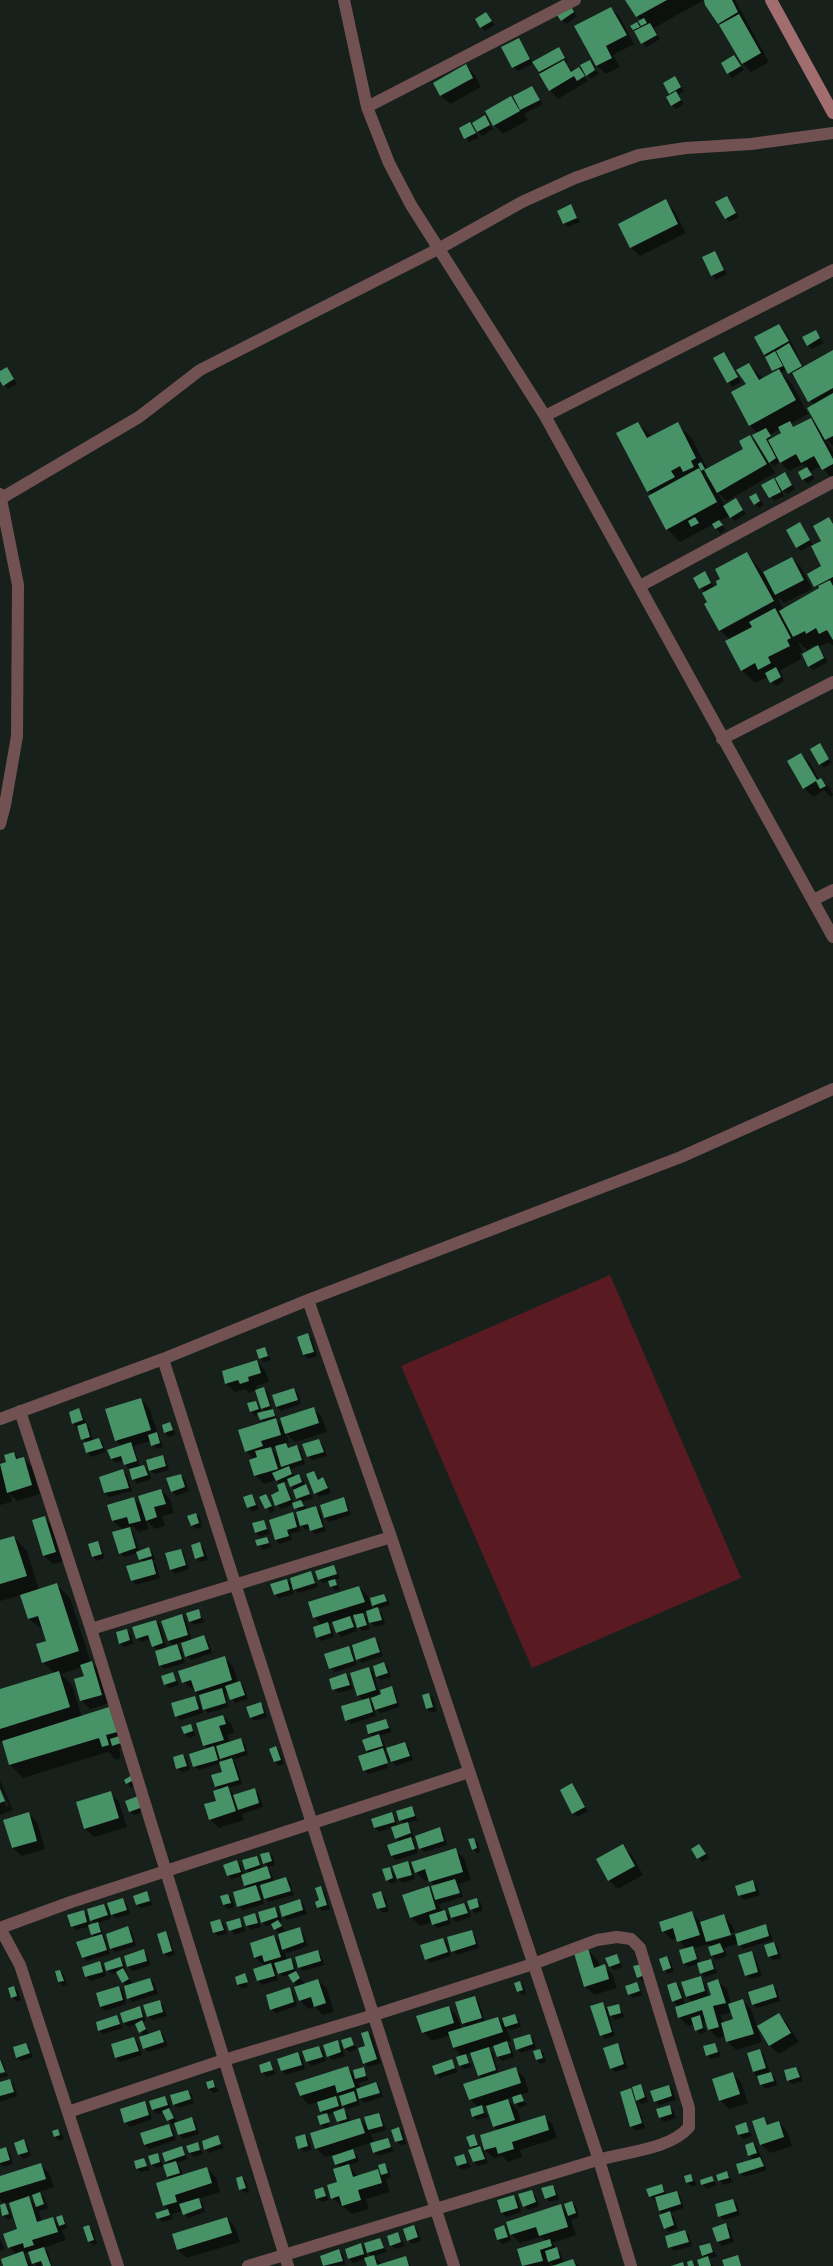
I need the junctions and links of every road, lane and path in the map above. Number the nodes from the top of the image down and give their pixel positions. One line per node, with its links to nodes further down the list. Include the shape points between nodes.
1 (344, 0): 4 (street)
2 (575, 0): 4 (street)
3 (771, 0): 5 (main road)
4 (367, 107): 7 (street, via 389,163 411,205)
5 (833, 113)
6 (833, 133): 7 (street, via 640,155 575,178 522,202)
7 (440, 248): 9 (street); 11 (street, via 200,370 139,417)
8 (833, 270): 9 (street)
9 (545, 416): 12 (street)
10 (833, 482): 12 (street)
11 (0, 497): 15 (street, via 18,585 16,736)
12 (640, 586): 14 (street)
13 (833, 682): 14 (street)
14 (722, 739): 17 (street)
15 (0, 824)
16 (833, 890): 17 (street)
17 (813, 900): 18 (street)
18 (833, 937)
19 (833, 1089): 20 (street, via 681,1157)
20 (308, 1300): 21 (street); 24 (street)
21 (163, 1359): 22 (street); 25 (street)
22 (20, 1411): 23 (street); 26 (street)
23 (0, 1419)
24 (391, 1538): 25 (street); 27 (street)
25 (237, 1586): 26 (street); 28 (street)
26 (91, 1629): 29 (street)
27 (469, 1772): 28 (street); 31 (street)
28 (312, 1824): 29 (street); 32 (street)
29 (166, 1872): 30 (street); 33 (street)
30 (0, 1928): 34 (street, via 20,1964)
31 (533, 1964): 32 (street); 35 (street); 35 (street, via 597,1940 617,1937 631,1939 640,1948 689,2108 689,2127 681,2137)
32 (374, 2015): 33 (street); 36 (street)
33 (224, 2060): 34 (street); 37 (street)
34 (68, 2112): 38 (street)
35 (599, 2160): 36 (street); 41 (street)
36 (435, 2211): 37 (street); 40 (street)
37 (286, 2260): 39 (street)
38 (118, 2266)
39 (248, 2266)
40 (454, 2266)
41 (631, 2266)

